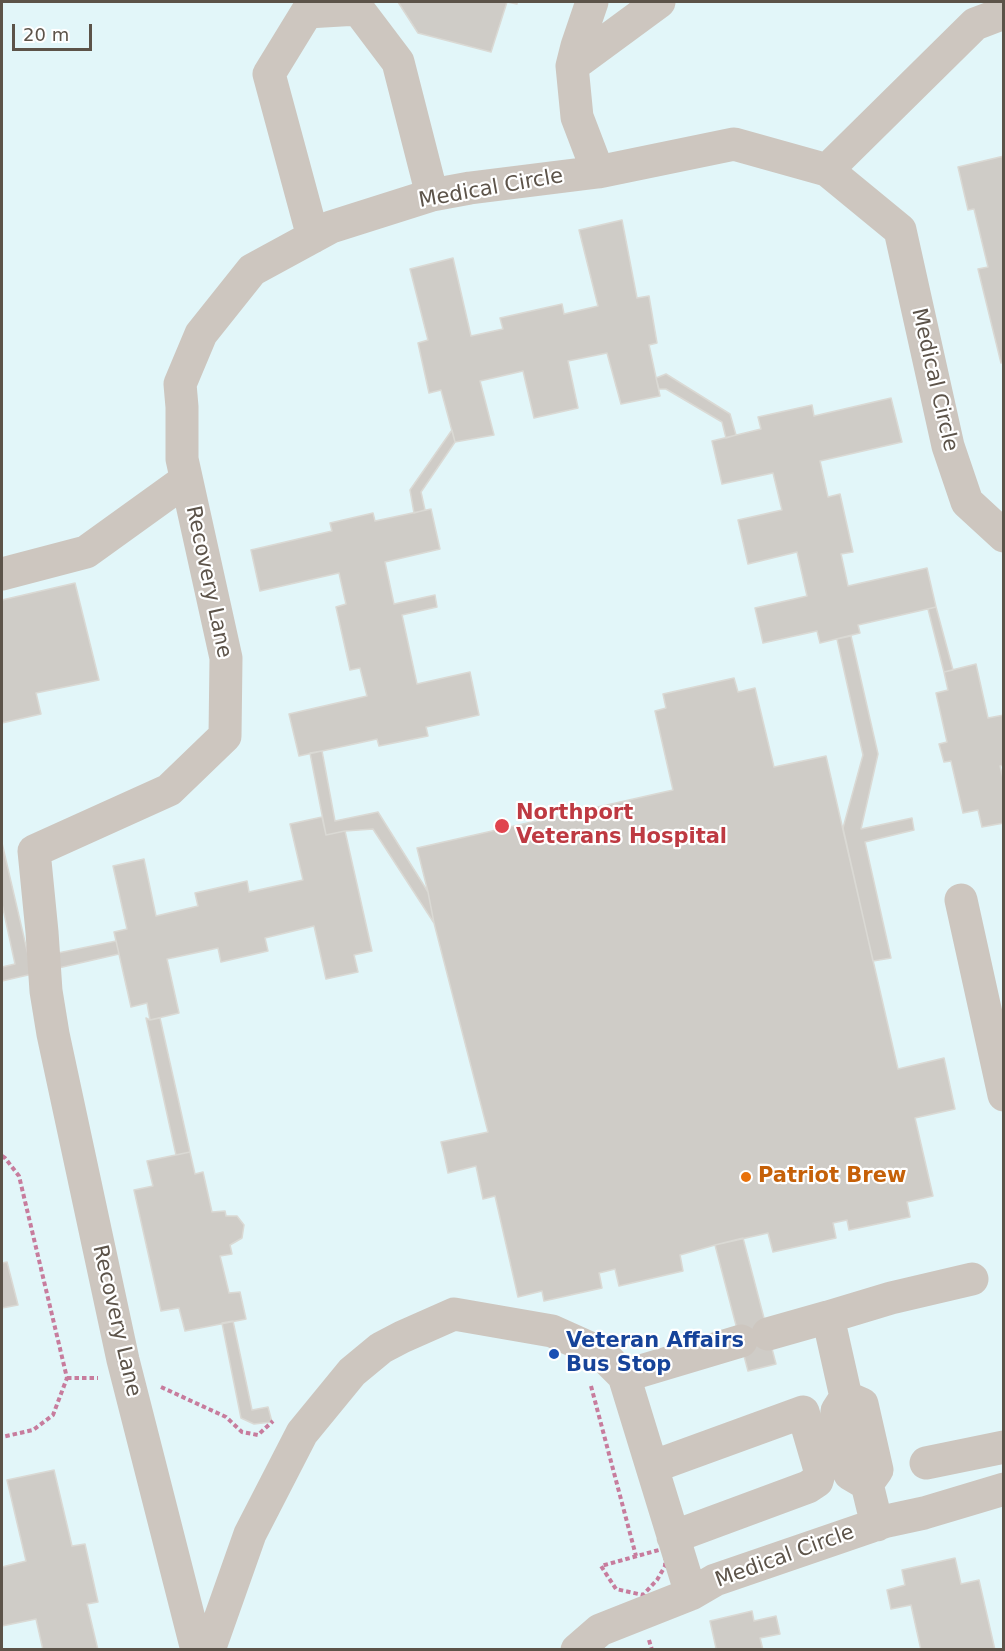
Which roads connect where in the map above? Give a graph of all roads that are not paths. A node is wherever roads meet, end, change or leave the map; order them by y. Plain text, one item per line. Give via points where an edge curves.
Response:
1 (592, 2) edge
2 (659, 2) edge
3 (1004, 13) edge
4 (572, 66) junction
5 (827, 170) junction
6 (598, 172) junction
7 (432, 195) junction
8 (313, 237) junction
9 (186, 480) junction
10 (1004, 536) edge
11 (2, 573) edge
12 (962, 900) dead end
13 (1004, 1095) edge
14 (972, 1279) dead end
15 (828, 1317) junction
16 (624, 1376) junction
17 (1004, 1447) edge
18 (926, 1463) dead end
19 (652, 1467) junction
20 (1004, 1489) edge
21 (877, 1525) junction
22 (673, 1537) junction
23 (691, 1594) junction
24 (197, 1650) edge
25 (209, 1650) edge
26 (577, 1650) edge

1 - 4 lane
2 - 4 lane
3 - 5 lane via 975,24
4 - 6 lane via 577,117
5 - 6 lane, Medical Circle via 734,144
5 - 10 lane, Medical Circle via 900,230 948,446 967,502
6 - 7 lane, Medical Circle
7 - 8 lane, Medical Circle via 331,227
7 - 8 lane via 398,62 358,9 307,12 269,75
8 - 9 lane, Medical Circle via 252,270 201,334 180,384
9 - 11 lane via 86,552
9 - 24 lane, Recovery Lane via 225,657 225,736 169,790 34,851 53,1034 128,1380
12 - 13 lane
14 - 15 lane
15 - 16 lane
15 - 21 lane via 846,1397 862,1404 877,1470 867,1484
16 - 19 lane
16 - 25 lane via 601,1353 552,1331 463,1315 454,1314 381,1348 352,1372 302,1433 250,1534
17 - 18 lane
19 - 22 lane
19 - 22 lane via 803,1412 820,1470 817,1482
20 - 21 lane, Medical Circle
21 - 23 lane, Medical Circle via 716,1581
22 - 23 lane
23 - 26 lane, Medical Circle via 600,1630

